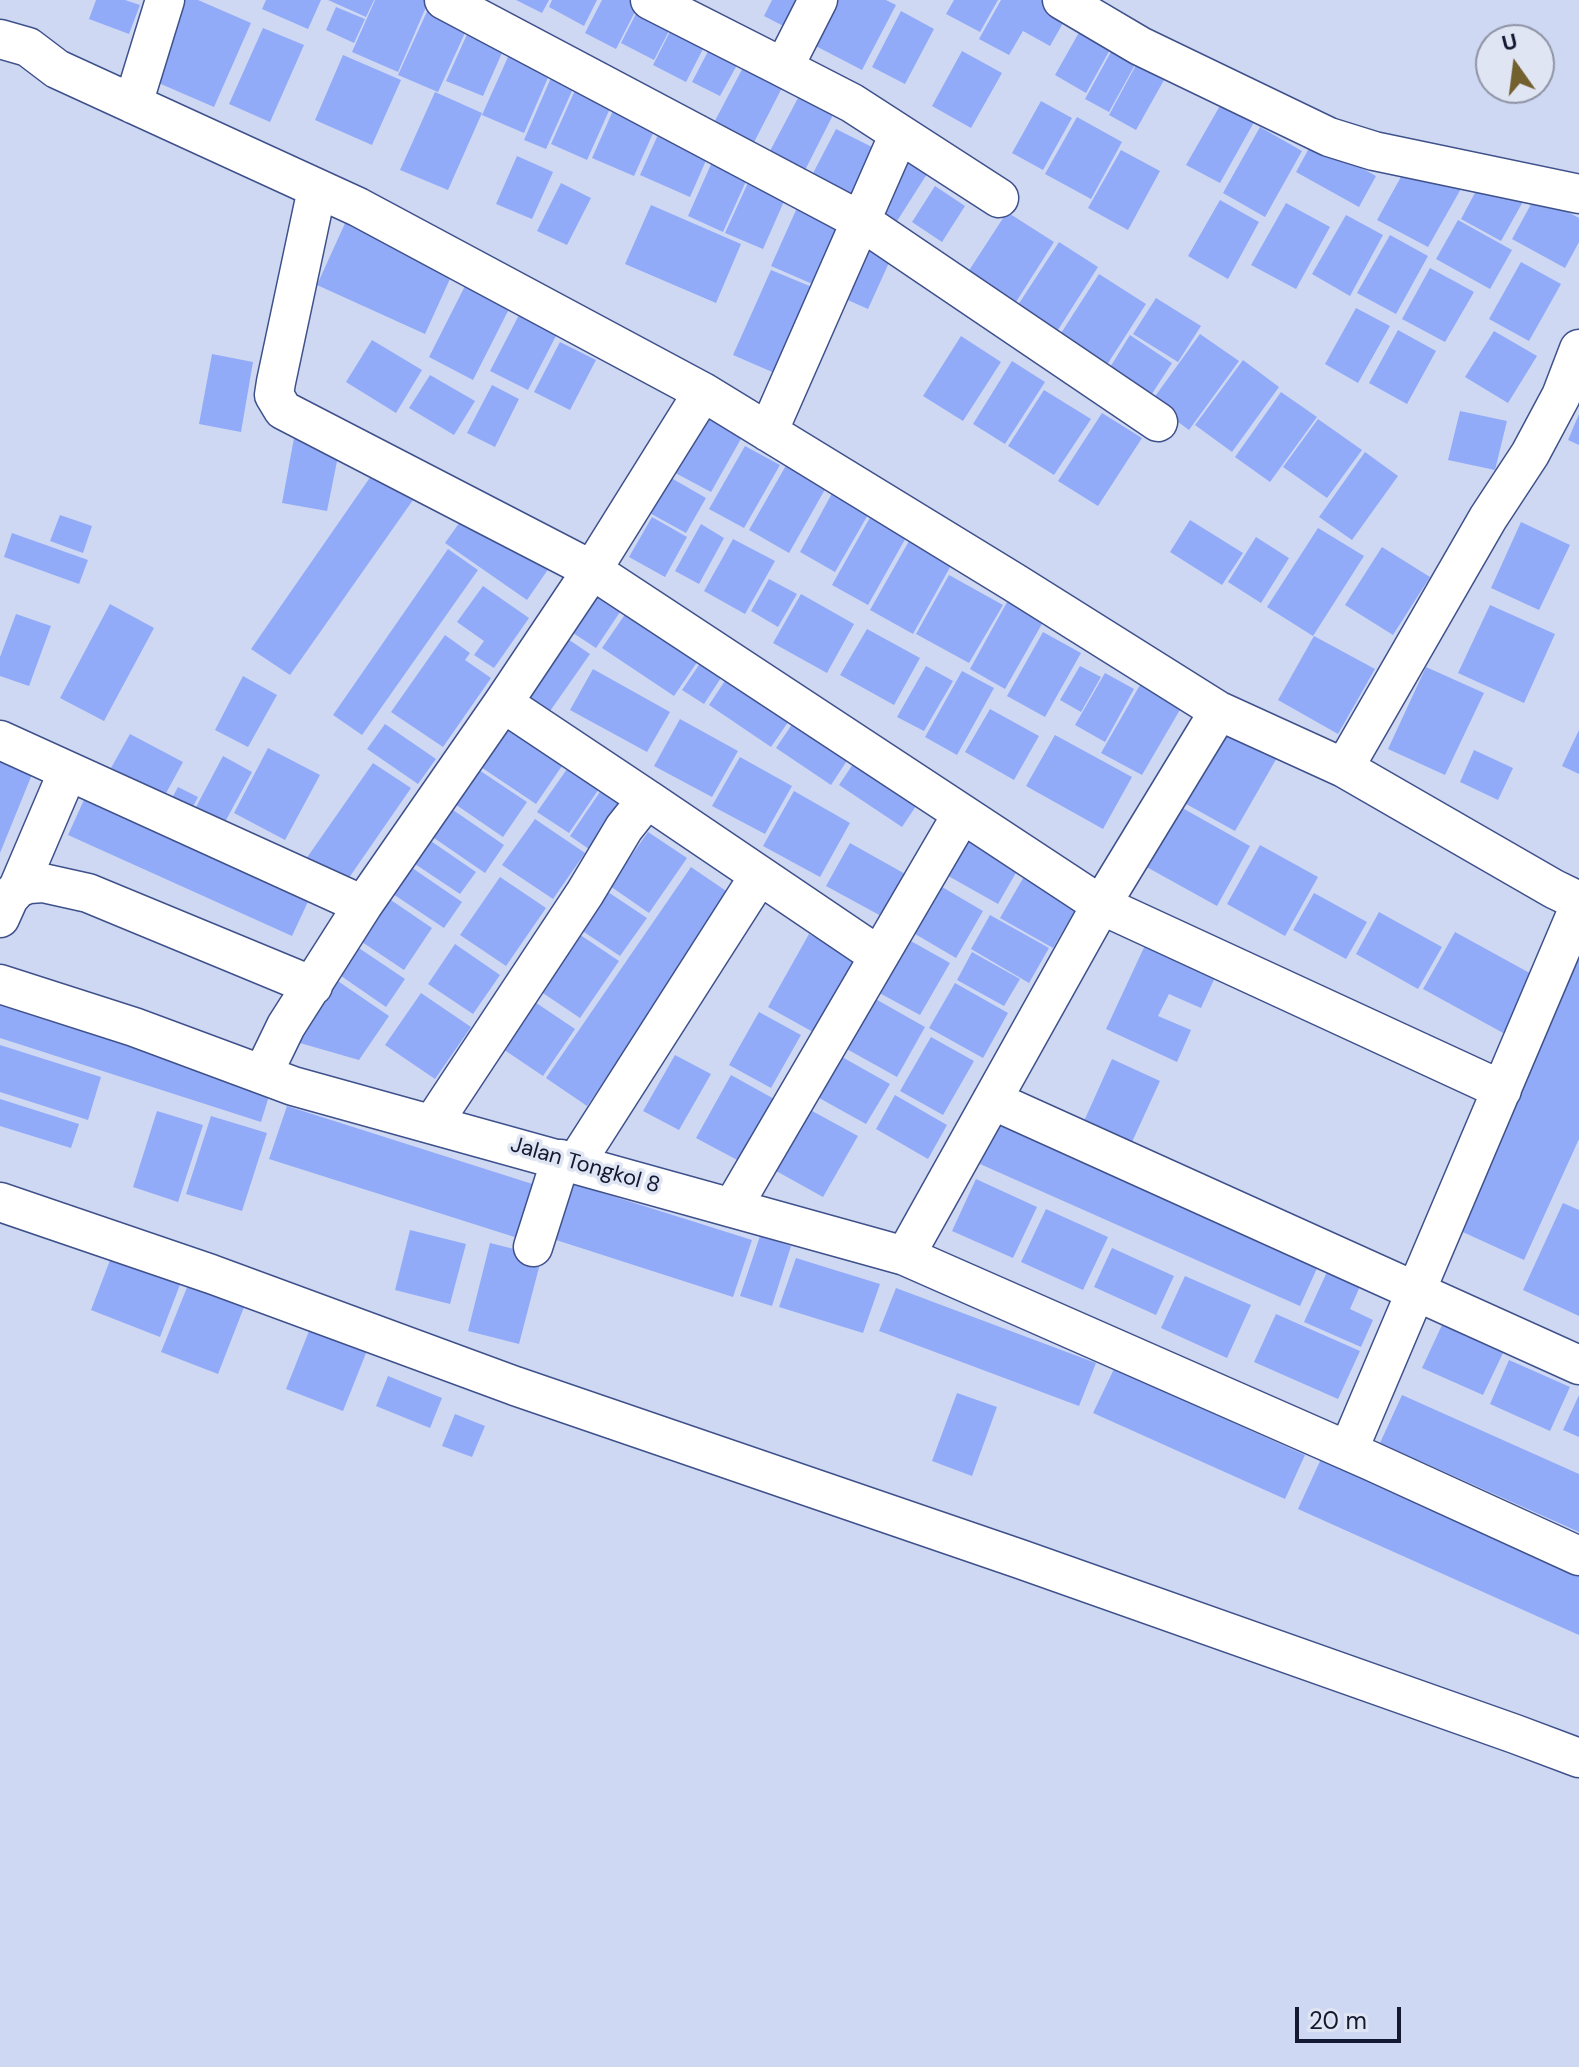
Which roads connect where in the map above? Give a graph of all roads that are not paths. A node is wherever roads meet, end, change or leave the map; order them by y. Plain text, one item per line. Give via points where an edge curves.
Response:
1 (165, 0) edge
2 (444, 0) edge
3 (650, 0) edge
4 (818, 0) edge
5 (1062, 0) edge
6 (0, 39) edge
7 (0, 53) edge
8 (782, 67) junction
9 (57, 69) junction
10 (133, 104) junction
11 (899, 134) junction
12 (317, 189) junction
13 (1579, 194) edge
14 (999, 198) dead end
15 (861, 221) junction
16 (1579, 349) edge
17 (703, 392) junction
18 (1158, 422) dead end
19 (768, 432) junction
20 (592, 570) junction
21 (503, 703) junction
22 (1219, 711) junction
23 (0, 740) edge
24 (1344, 768) junction
25 (68, 771) junction
26 (647, 799) junction
27 (962, 814) junction
28 (759, 876) junction
29 (9, 903) edge
30 (1579, 904) edge
31 (363, 905) junction
32 (1101, 905) junction
33 (879, 956) junction
34 (0, 984) edge
35 (313, 986) junction
36 (266, 1075) junction
37 (1502, 1090) junction
38 (992, 1100) junction
39 (433, 1123) junction
40 (568, 1161) junction
41 (0, 1202) edge
42 (732, 1208) junction
43 (533, 1247) dead end
44 (905, 1256) junction
45 (1417, 1292) junction
46 (1579, 1365) edge
47 (1348, 1451) junction
48 (1579, 1556) edge
49 (1579, 1758) edge

1 - 10 street
2 - 15 street
3 - 8 street
4 - 8 street
5 - 13 street via 1140,46 1329,137
6 - 9 street via 28,47
7 - 9 street
8 - 11 street
9 - 10 street
10 - 12 street
11 - 14 street
11 - 15 street
12 - 17 street
12 - 20 street via 276,382 274,395 283,410
15 - 18 street
15 - 19 street
16 - 24 street via 1530,454
17 - 19 street
17 - 20 street
19 - 22 street
20 - 21 street
20 - 27 street
21 - 26 street
21 - 31 street
22 - 24 street
22 - 32 street
23 - 25 street
24 - 30 street
25 - 29 street
25 - 31 street
26 - 28 street
26 - 39 street
27 - 32 street
27 - 33 street
28 - 33 street
28 - 40 street
29 - 35 street via 29,884 88,893
30 - 37 street
31 - 35 street
32 - 37 street
32 - 38 street
33 - 42 street
34 - 36 street, Jalan Tongkol 8
35 - 36 street via 281,1035
36 - 39 street, Jalan Tongkol 8
37 - 45 street
38 - 44 street
38 - 45 street
39 - 40 street, Jalan Tongkol 8
40 - 42 street, Jalan Tongkol 8
40 - 43 street
41 - 49 street
42 - 44 street, Jalan Tongkol 8
44 - 47 street, Jalan Tongkol 8
45 - 46 street
45 - 47 street
47 - 48 street, Jalan Tongkol 8

